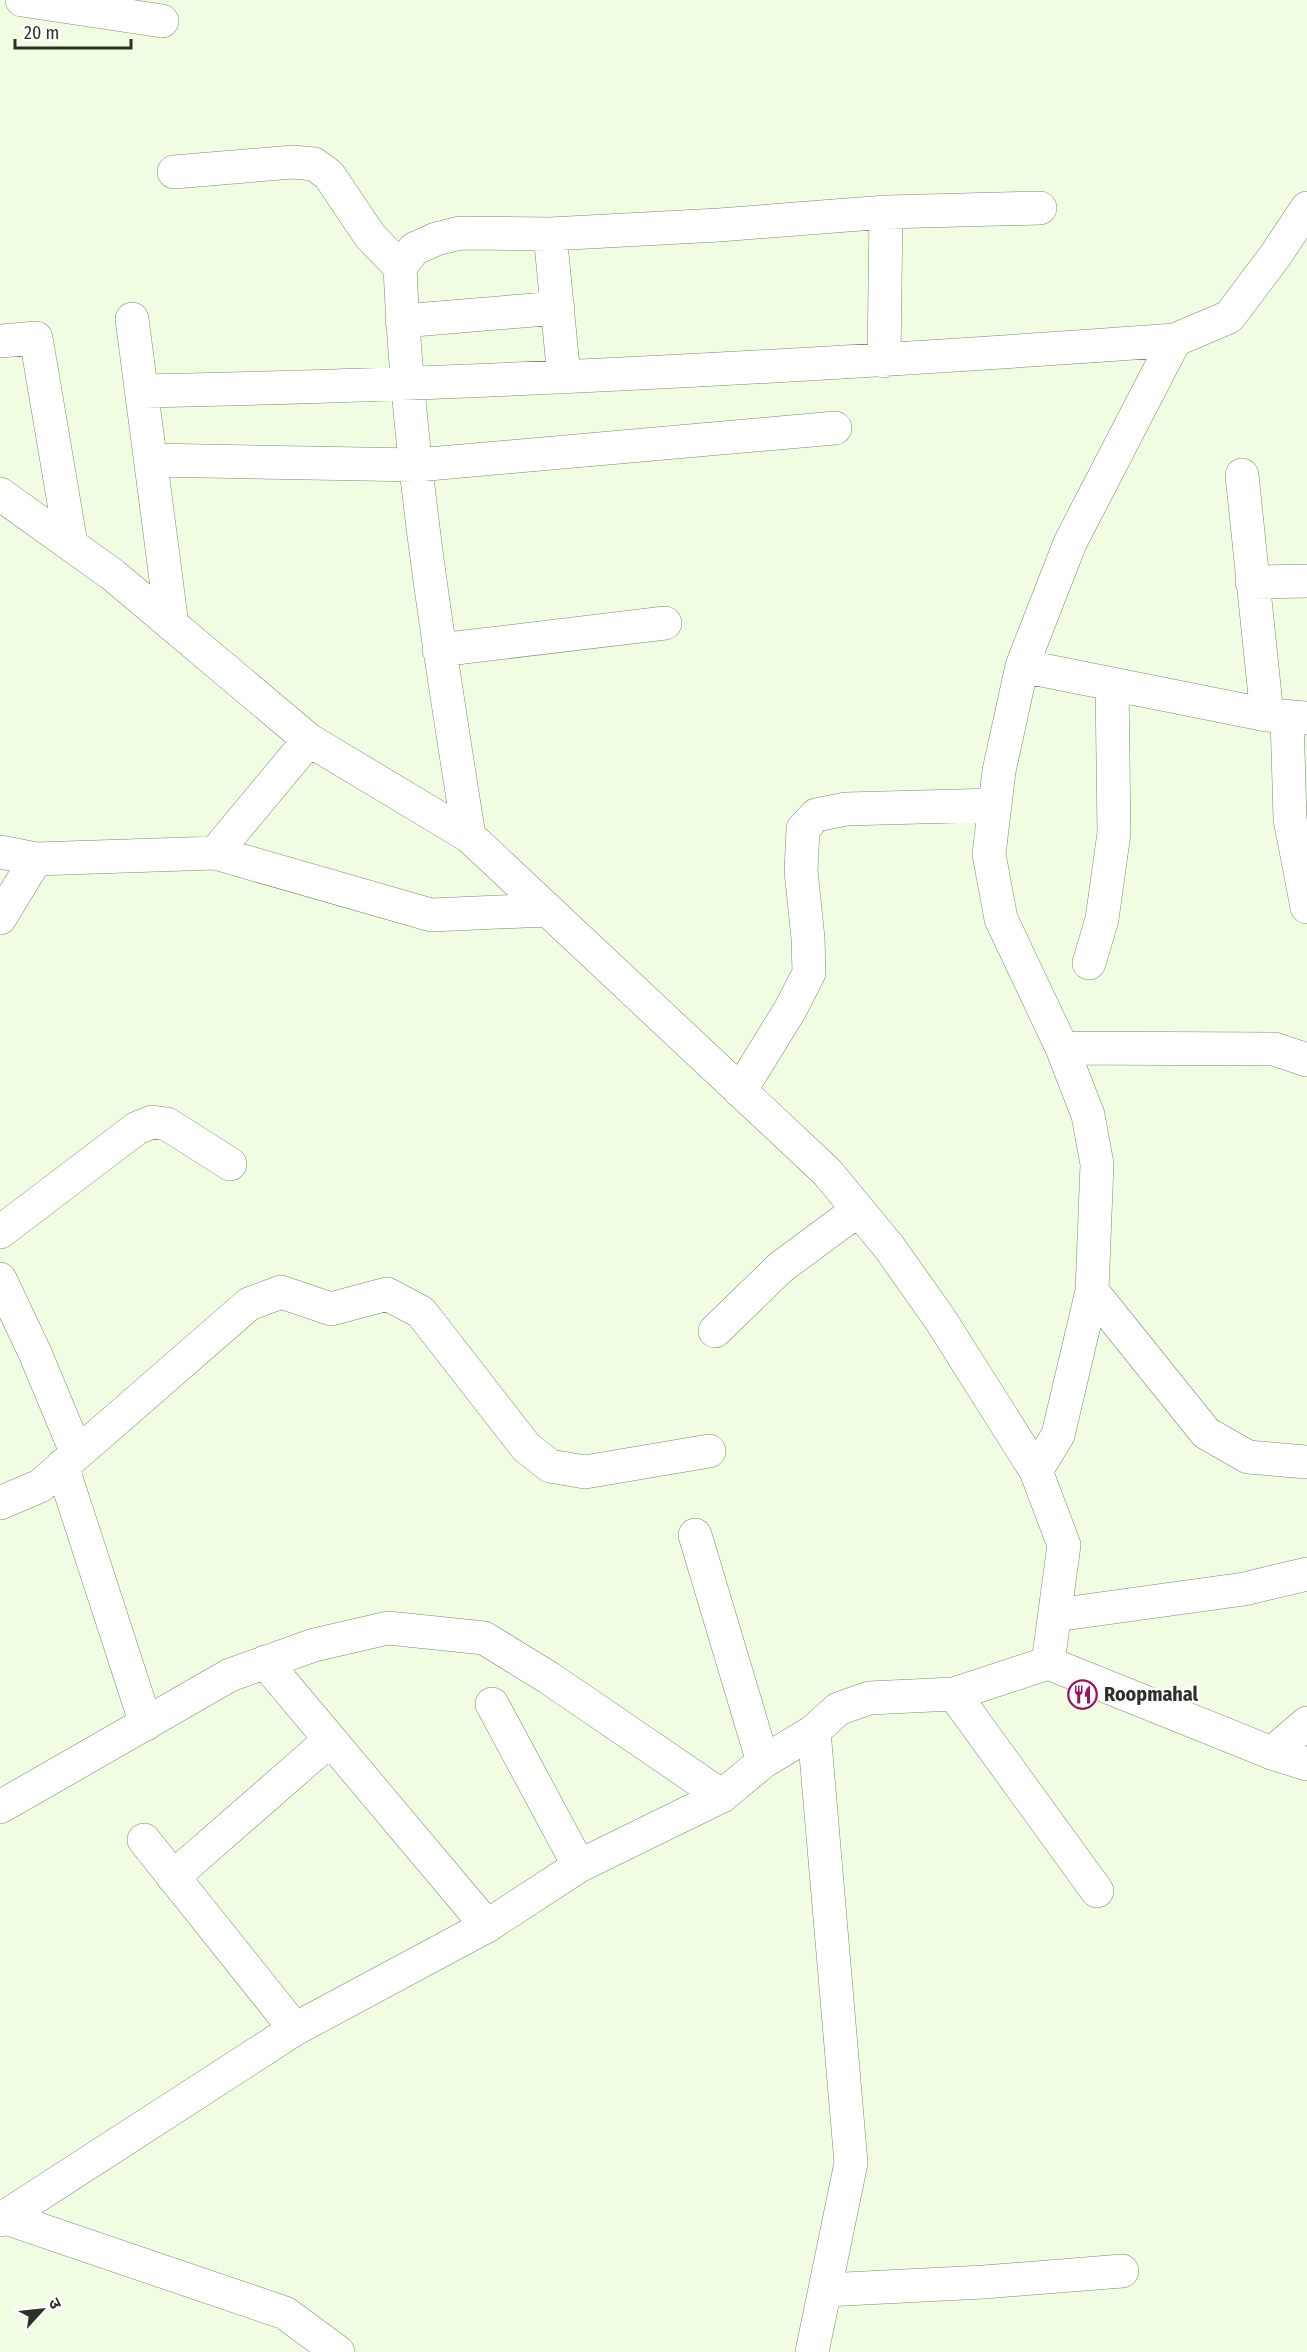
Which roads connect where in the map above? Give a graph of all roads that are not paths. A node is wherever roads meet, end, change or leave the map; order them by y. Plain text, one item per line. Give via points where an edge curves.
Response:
1 (22, 0) edge
2 (162, 21) dead end
3 (174, 172) dead end
4 (1040, 207) dead end
5 (1307, 207) edge
6 (886, 212) junction
7 (550, 234) junction
8 (400, 267) junction
9 (558, 308) junction
10 (132, 319) dead end
11 (402, 321) junction
12 (1174, 340) junction
13 (0, 341) edge
14 (884, 361) junction
15 (564, 377) junction
16 (406, 385) junction
17 (143, 391) junction
18 (835, 428) dead end
19 (153, 460) junction
20 (417, 465) junction
21 (1242, 475) dead end
22 (1, 489) edge
23 (71, 544) junction
24 (1307, 581) edge
25 (1252, 582) junction
26 (665, 623) dead end
27 (172, 625) junction
28 (439, 650) junction
29 (1022, 666) junction
30 (1112, 684) junction
31 (1287, 716) edge
32 (309, 740) junction
33 (995, 805) junction
34 (470, 836) junction
35 (0, 852) edge
36 (215, 853) junction
37 (36, 859) junction
38 (1307, 907) edge
39 (547, 910) junction
40 (0, 918) edge
41 (1089, 963) dead end
42 (1062, 1048) junction
43 (1307, 1060) edge
44 (740, 1091) junction
45 (231, 1164) dead end
46 (858, 1210) junction
47 (0, 1232) edge
48 (0, 1279) edge
49 (1092, 1291) junction
50 (715, 1331) dead end
51 (709, 1450) dead end
52 (70, 1460) junction
53 (1307, 1462) edge
54 (1036, 1471) junction
55 (0, 1503) edge
56 (695, 1535) dead end
57 (1307, 1574) edge
58 (1056, 1615) junction
59 (265, 1662) junction
60 (1048, 1663) junction
61 (954, 1694) junction
62 (492, 1704) dead end
63 (1307, 1723) edge
64 (146, 1724) junction
65 (814, 1731) junction
66 (330, 1740) junction
67 (1272, 1753) junction
68 (763, 1762) junction
69 (1307, 1764) edge
70 (722, 1796) junction
71 (0, 1807) edge
72 (144, 1840) dead end
73 (579, 1866) junction
74 (173, 1876) junction
75 (1097, 1891) dead end
76 (487, 1926) junction
77 (295, 2029) junction
78 (1, 2218) edge
79 (1122, 2271) dead end
80 (825, 2290) junction
81 (338, 2352) edge
82 (812, 2352) edge

1 - 2 street
3 - 8 street via 293,162 314,164 329,175 370,236
4 - 6 street
5 - 12 street via 1229,317
6 - 7 street
6 - 14 street
7 - 8 street via 460,233 414,249
7 - 9 street
8 - 11 street
9 - 11 street
9 - 15 street
10 - 17 street
11 - 16 street
12 - 14 street
12 - 29 street via 1070,543
13 - 23 street via 36,338
14 - 15 street
15 - 16 street
16 - 17 street
16 - 20 street
17 - 19 street
18 - 20 street
19 - 20 street
19 - 27 street
20 - 28 street
21 - 25 street
22 - 23 street
23 - 27 street
24 - 25 street
25 - 31 street
26 - 28 street
27 - 32 street
28 - 34 street
29 - 30 street
29 - 33 street
30 - 31 street
30 - 41 street via 1114,833 1104,908
31 - 38 street via 1290,819
32 - 34 street
32 - 36 street
33 - 42 street via 989,854 1001,919
33 - 44 street via 846,809 816,815 802,829 801,871 809,973
34 - 39 street
35 - 37 street
36 - 37 street
36 - 39 street via 431,915
37 - 40 street
39 - 44 street
42 - 43 street via 1274,1049
42 - 49 street via 1088,1114 1097,1164
44 - 46 street via 827,1172
45 - 47 street via 167,1124 152,1122 137,1128
46 - 50 street via 782,1267
46 - 54 street via 940,1319
48 - 52 street via 35,1353
49 - 53 street via 1206,1433 1248,1457
49 - 54 street via 1058,1435
51 - 52 street via 585,1472 550,1466 526,1447 421,1312 387,1294 331,1309 281,1292 249,1304
52 - 55 street via 40,1486
52 - 64 street
54 - 58 street via 1064,1545
56 - 68 street
57 - 58 street via 1244,1588
58 - 60 street
59 - 64 street via 230,1675
59 - 66 street
59 - 70 street via 314,1645 388,1628 484,1638
60 - 61 street
60 - 67 street
61 - 65 street via 869,1698 838,1709
61 - 75 street
62 - 73 street
63 - 67 street
64 - 71 street
65 - 68 street
65 - 80 street via 851,2163
66 - 74 street
66 - 76 street
67 - 69 street
68 - 70 street
70 - 73 street
72 - 74 street
73 - 76 street
74 - 77 street
76 - 77 street
77 - 78 street
78 - 81 street via 285,2313
79 - 80 street
80 - 82 street

